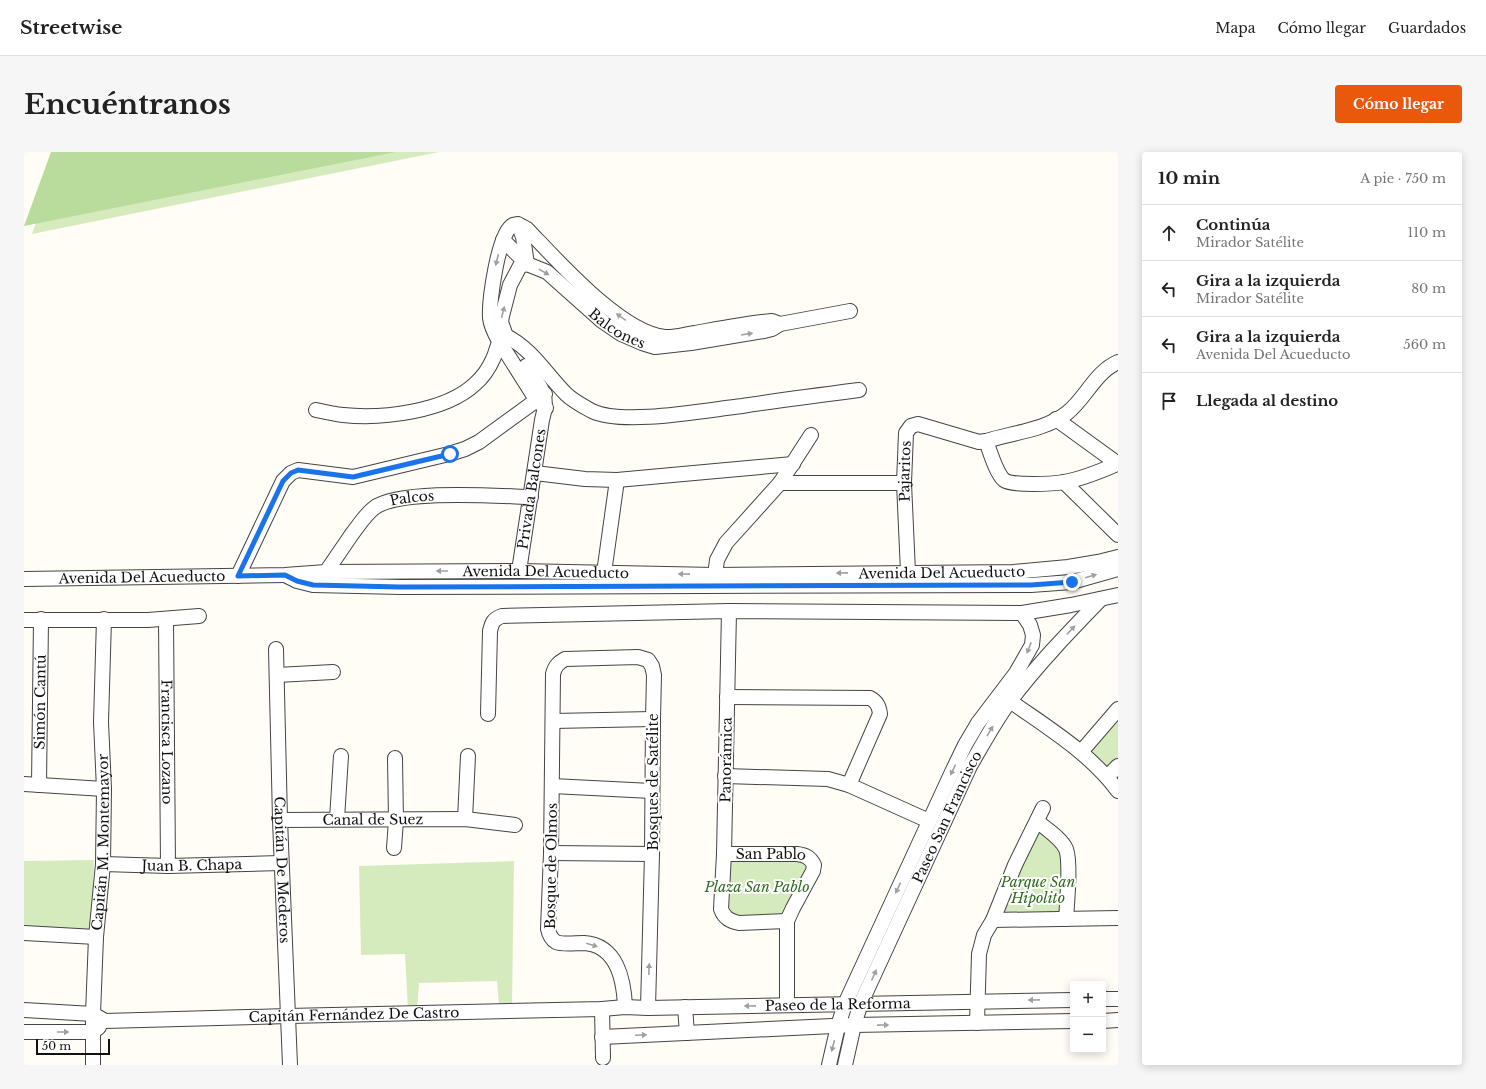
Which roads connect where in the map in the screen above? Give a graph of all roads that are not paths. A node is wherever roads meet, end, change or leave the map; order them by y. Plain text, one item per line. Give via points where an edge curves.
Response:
1 (515, 225) junction
2 (503, 240) junction
3 (527, 264) junction
4 (850, 311) dead end
5 (780, 324) junction
6 (502, 338) junction
7 (1118, 362) edge
8 (859, 390) dead end
9 (543, 401) junction
10 (316, 410) dead end
11 (1056, 419) junction
12 (811, 434) dead end
13 (986, 441) junction
14 (793, 464) junction
15 (1117, 464) edge
16 (535, 473) junction
17 (617, 480) junction
18 (1064, 482) junction
19 (780, 484) junction
20 (904, 484) junction
21 (531, 497) junction
22 (1118, 535) edge
23 (1118, 556) edge
24 (1118, 569) edge
25 (519, 571) junction
26 (326, 572) junction
27 (908, 572) junction
28 (604, 573) junction
29 (285, 575) junction
30 (715, 575) junction
31 (238, 576) junction
32 (24, 579) edge
33 (1118, 595) edge
34 (1101, 599) junction
35 (729, 611) junction
36 (1022, 612) junction
37 (199, 616) dead end
38 (41, 619) junction
39 (104, 619) junction
40 (166, 619) junction
41 (24, 620) edge
42 (276, 649) dead end
43 (333, 672) dead end
44 (553, 674) joint
45 (277, 675) junction
46 (727, 697) junction
47 (1010, 701) junction
48 (1118, 709) edge
49 (488, 714) dead end
50 (653, 719) junction
51 (553, 721) junction
52 (1081, 752) junction
53 (341, 756) dead end
54 (468, 756) dead end
55 (395, 758) dead end
56 (1118, 766) edge
57 (726, 776) junction
58 (1107, 777) junction
59 (24, 784) edge
60 (39, 785) junction
61 (849, 785) junction
62 (552, 786) junction
63 (104, 789) junction
64 (652, 791) junction
65 (1118, 791) edge
66 (337, 819) junction
67 (465, 819) junction
68 (280, 820) junction
69 (396, 820) junction
70 (929, 821) junction
71 (515, 825) dead end
72 (394, 848) dead end
73 (551, 853) junction
74 (652, 854) junction
75 (724, 854) junction
76 (281, 863) junction
77 (103, 864) junction
78 (168, 866) junction
79 (1066, 918) junction
80 (1118, 918) edge
81 (992, 920) junction
82 (787, 921) junction
83 (24, 933) edge
84 (96, 937) junction
85 (1106, 999) edge
86 (1118, 999) edge
87 (1070, 1000) edge
88 (976, 1001) junction
89 (861, 1003) junction
90 (845, 1004) junction
91 (787, 1005) junction
92 (625, 1007) junction
93 (685, 1007) junction
94 (648, 1008) junction
95 (602, 1009) junction
96 (24, 1010) edge
97 (93, 1014) junction
98 (288, 1016) junction
99 (1106, 1020) edge
100 (1118, 1020) edge
101 (1070, 1021) edge
102 (105, 1022) junction
103 (977, 1023) junction
104 (854, 1025) junction
105 (838, 1026) junction
106 (24, 1032) edge
107 (93, 1032) junction
108 (687, 1033) junction
109 (602, 1037) junction
110 (603, 1058) dead end
111 (93, 1065) edge
112 (290, 1065) edge
113 (829, 1065) edge
114 (845, 1065) edge

1 - 2 street via 506,231
1 - 3 street via 523,237
5 -> 1 street, Balcones via 772,321 762,322 665,337 648,332 618,316 584,287 527,229
2 - 3 street, Balcones
2 -> 6 street via 496,263 490,307 490,320 494,332
3 -> 5 street, Balcones via 547,272 602,321 621,334 655,347 764,332
6 -> 3 street via 501,322 510,285 520,266
4 - 5 street, Balcones
6 - 8 street via 518,343 578,404 610,416 639,418
6 - 9 street
6 - 10 street via 493,360 474,384 439,404 382,415 343,415
7 - 11 street via 1104,370 1066,414
9 - 16 street, Privada Balcones
9 - 31 street via 479,442 450,454 353,477 298,470 291,473 283,481
11 - 13 street via 1035,428
11 - 15 street
12 - 14 street
13 - 18 street via 1003,480 1018,484
13 - 20 street, Pajaritos via 967,439 918,424 911,426 906,433
14 - 17 street
14 - 19 street
15 - 18 street
16 - 17 street
16 - 21 street, Privada Balcones
17 - 28 street
18 - 22 street
19 - 20 street
19 - 30 street via 726,543 717,560
20 - 27 street, Pajaritos
21 - 25 street, Privada Balcones
21 - 26 street, Palcos via 449,495 413,496 392,500 370,512
23 - 27 street, Avenida Del Acueducto via 1098,562 1043,570
29 -> 24 street, Avenida Del Acueducto via 313,585 400,587 1031,585 1072,582
25 -> 26 street, Avenida Del Acueducto
25 - 28 street, Avenida Del Acueducto
26 - 29 street, Avenida Del Acueducto
27 -> 30 street, Avenida Del Acueducto
30 -> 28 street, Avenida Del Acueducto
29 - 31 street, Avenida Del Acueducto
31 - 32 street, Avenida Del Acueducto
33 - 34 street
34 - 36 street
47 -> 34 street, Paseo San Francisco via 1044,659
35 - 36 street
35 - 46 street, Panorámica
35 - 49 street via 495,618 490,631
36 -> 70 street, Paseo San Francisco via 1030,625 1032,645 1016,673 978,723
37 - 40 street
38 - 39 street
38 - 41 street
38 - 60 street, Simón Cantú
39 - 40 street
39 - 63 street, Capitán M. Montemayor via 101,722
40 - 78 street, Francisca Lozano
42 - 45 street, Capitán De Mederos
43 - 45 street
44 - 50 street, Bosques de Satélite via 559,662 565,659 638,657 648,660 654,675
44 - 51 street, Bosque de Olmos
45 - 68 street, Capitán De Mederos
46 - 57 street, Panorámica
46 - 61 street via 870,698 876,701 880,714
47 - 52 street
89 -> 47 street, Paseo San Francisco via 970,766 991,728
48 - 52 street
50 - 51 street
50 - 64 street, Bosques de Satélite
51 - 62 street, Bosque de Olmos
52 - 58 street
53 - 66 street
54 - 67 street
55 - 69 street
56 - 58 street
57 - 61 street via 828,779
57 - 75 street, Panorámica
58 - 65 street
59 - 60 street
60 - 63 street
61 - 70 street
62 - 64 street
62 - 73 street, Bosque de Olmos
63 - 77 street, Capitán M. Montemayor
64 - 74 street, Bosques de Satélite
66 - 68 street, Canal de Suez
66 - 69 street, Canal de Suez
67 - 69 street, Canal de Suez
67 - 71 street, Canal de Suez
68 - 76 street, Capitán De Mederos
69 - 72 street
70 -> 90 street, Paseo San Francisco
73 - 74 street
73 -> 92 street, Bosque de Olmos via 548,929 550,936 558,943 586,943 607,952 616,963 622,980
94 -> 74 street, Bosques de Satélite
75 - 82 street, Panorámica via 721,909 723,915 739,923
75 - 82 street, San Pablo via 797,854 811,859 813,870
76 - 78 street, Juan B. Chapa
76 - 98 street, Capitán De Mederos
77 - 78 street, Juan B. Chapa
77 - 84 street, Capitán M. Montemayor
79 - 80 street
79 - 81 street
79 - 81 street via 1066,849 1040,815
81 - 88 street via 984,935 979,954
82 - 91 street
83 - 84 street
84 - 97 street, Capitán M. Montemayor
85 - 86 street
87 -> 88 street, Paseo de la Reforma
88 - 89 street, Paseo de la Reforma
88 - 103 street
89 - 90 street, Paseo de la Reforma
89 - 104 street, Paseo San Francisco
90 - 91 street, Paseo de la Reforma
90 - 105 street, Paseo San Francisco
91 -> 93 street, Paseo de la Reforma
92 - 94 street, Paseo de la Reforma
92 - 95 street, Paseo de la Reforma
93 - 94 street, Paseo de la Reforma
93 - 108 street
95 - 98 street, Capitán Fernández De Castro
95 - 109 street
96 - 97 street
97 - 102 street
97 - 107 street, Capitán M. Montemayor
98 - 102 street, Capitán Fernández De Castro
98 - 112 street, Capitán De Mederos
99 - 100 street
101 - 103 street, Paseo de la Reforma
102 - 107 street
104 -> 103 street, Paseo de la Reforma
104 - 105 street, Paseo de la Reforma
104 - 114 street, Paseo San Francisco
105 - 108 street, Paseo de la Reforma
105 -> 113 street, Paseo San Francisco
106 -> 107 street
107 - 111 street, Capitán M. Montemayor
109 -> 108 street, Paseo de la Reforma
109 - 110 street

